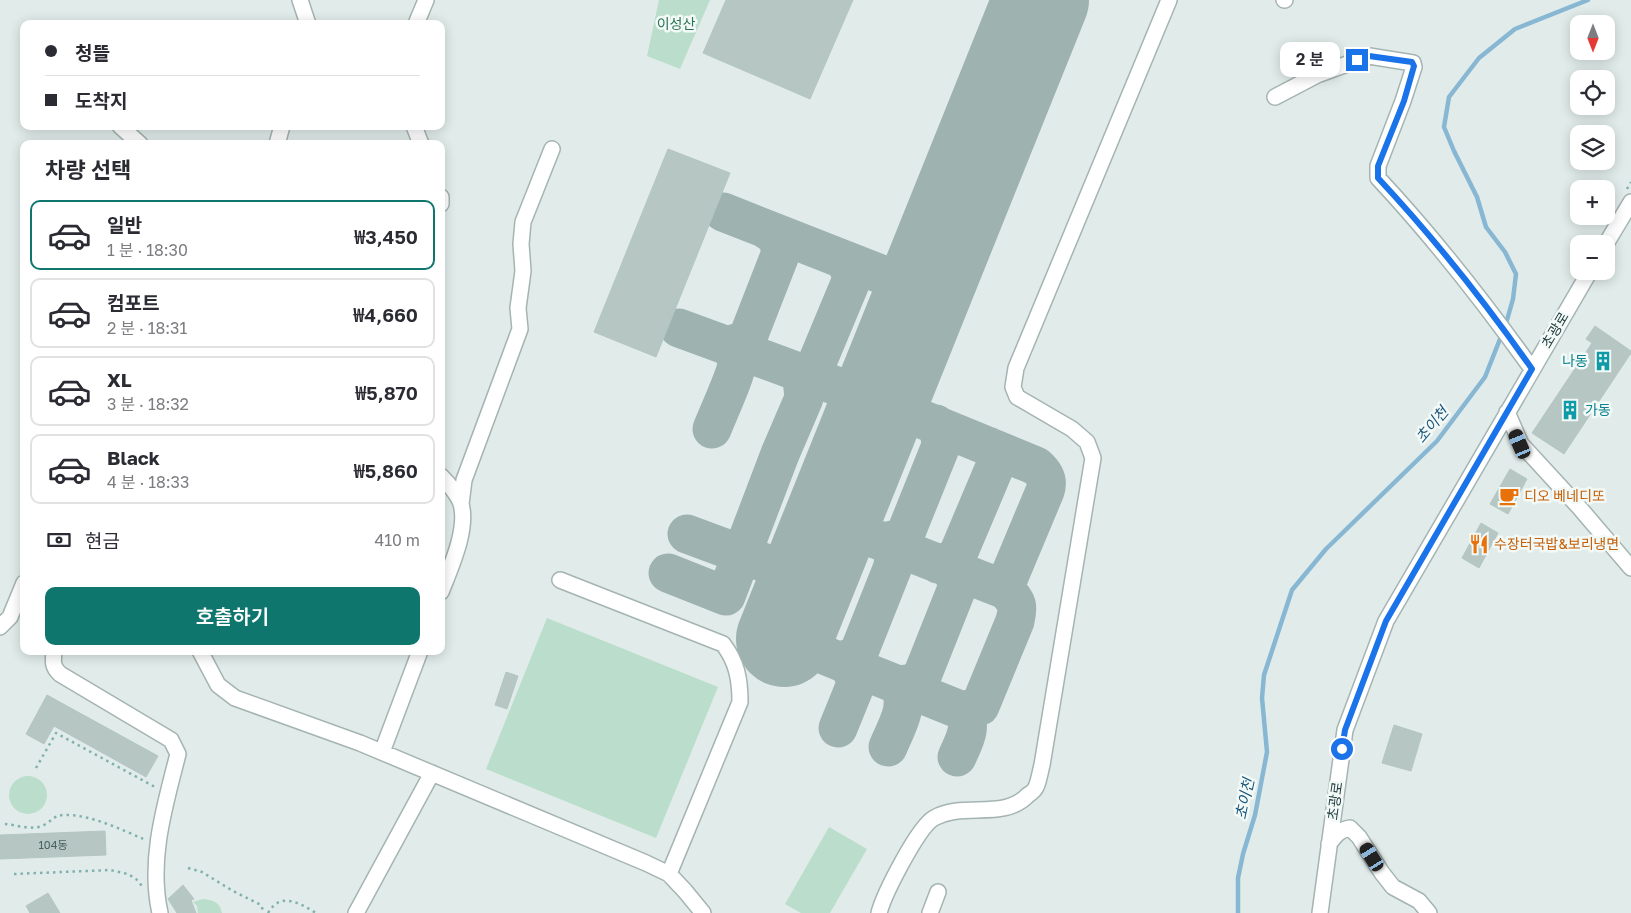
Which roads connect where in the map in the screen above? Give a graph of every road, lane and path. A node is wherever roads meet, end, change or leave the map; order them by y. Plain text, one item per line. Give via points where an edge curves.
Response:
1 (300, 0) edge
2 (426, 0) edge
3 (1169, 0) edge
4 (307, 20) edge
5 (418, 20) edge
6 (1275, 97) dead end
7 (124, 130) edge
8 (136, 140) edge
9 (552, 149) dead end
10 (1631, 202) edge
11 (1611, 235) edge
12 (1585, 280) edge
13 (1532, 369) junction
14 (1507, 412) junction
15 (445, 480) edge
16 (461, 504) junction
17 (1631, 568) edge
18 (560, 580) dead end
19 (445, 582) edge
20 (20, 593) edge
21 (0, 627) edge
22 (54, 655) edge
23 (202, 655) edge
24 (418, 655) edge
25 (382, 752) junction
26 (36, 768) dead end
27 (432, 773) junction
28 (160, 790) dead end
29 (5, 824) dead end
30 (148, 840) dead end
31 (1329, 844) junction
32 (188, 868) dead end
33 (14, 874) dead end
34 (669, 874) junction
35 (142, 886) dead end
36 (938, 892) dead end
37 (160, 913) edge
38 (266, 913) edge
39 (316, 913) edge
40 (356, 913) edge
41 (703, 913) edge
42 (879, 913) edge
43 (930, 913) edge
44 (1320, 913) edge
45 (1429, 913) edge

1 - 4 street
2 - 5 street
3 - 42 street via 1016,368 1013,387 1017,397 1072,429 1086,442 1092,458 1036,788 1022,802 1003,809 953,811 933,818 900,866
6 - 13 street via 1317,75 1369,56 1412,62 1410,81 1378,166 1378,178 1430,236
7 - 8 street
9 - 16 street via 524,222 518,308 520,329 464,480
10 - 11 street
12 - 13 street, 초광로
13 - 14 street, 초광로
14 - 17 street via 1520,444
14 - 31 street, 초광로 via 1386,621 1345,730
15 - 16 street
16 - 19 street via 461,534
18 - 34 street via 723,644 732,656 740,680 740,702
20 - 21 street via 10,617
22 - 37 street via 54,669 60,674 171,740 176,747 178,754 162,815 157,855 156,894
23 - 25 street via 218,684 235,698
24 - 25 street
25 - 27 street
26 - 28 path via 56,733
27 - 34 street
27 - 40 street
29 - 30 path via 42,826 64,814 109,825
31 - 44 street, 초광로
31 - 45 street via 1335,835 1350,828 1393,887 1419,901
32 - 38 path via 202,872 261,905
33 - 35 path via 110,870 128,874
34 - 41 street
36 - 43 street
38 - 39 path via 279,900 289,900

